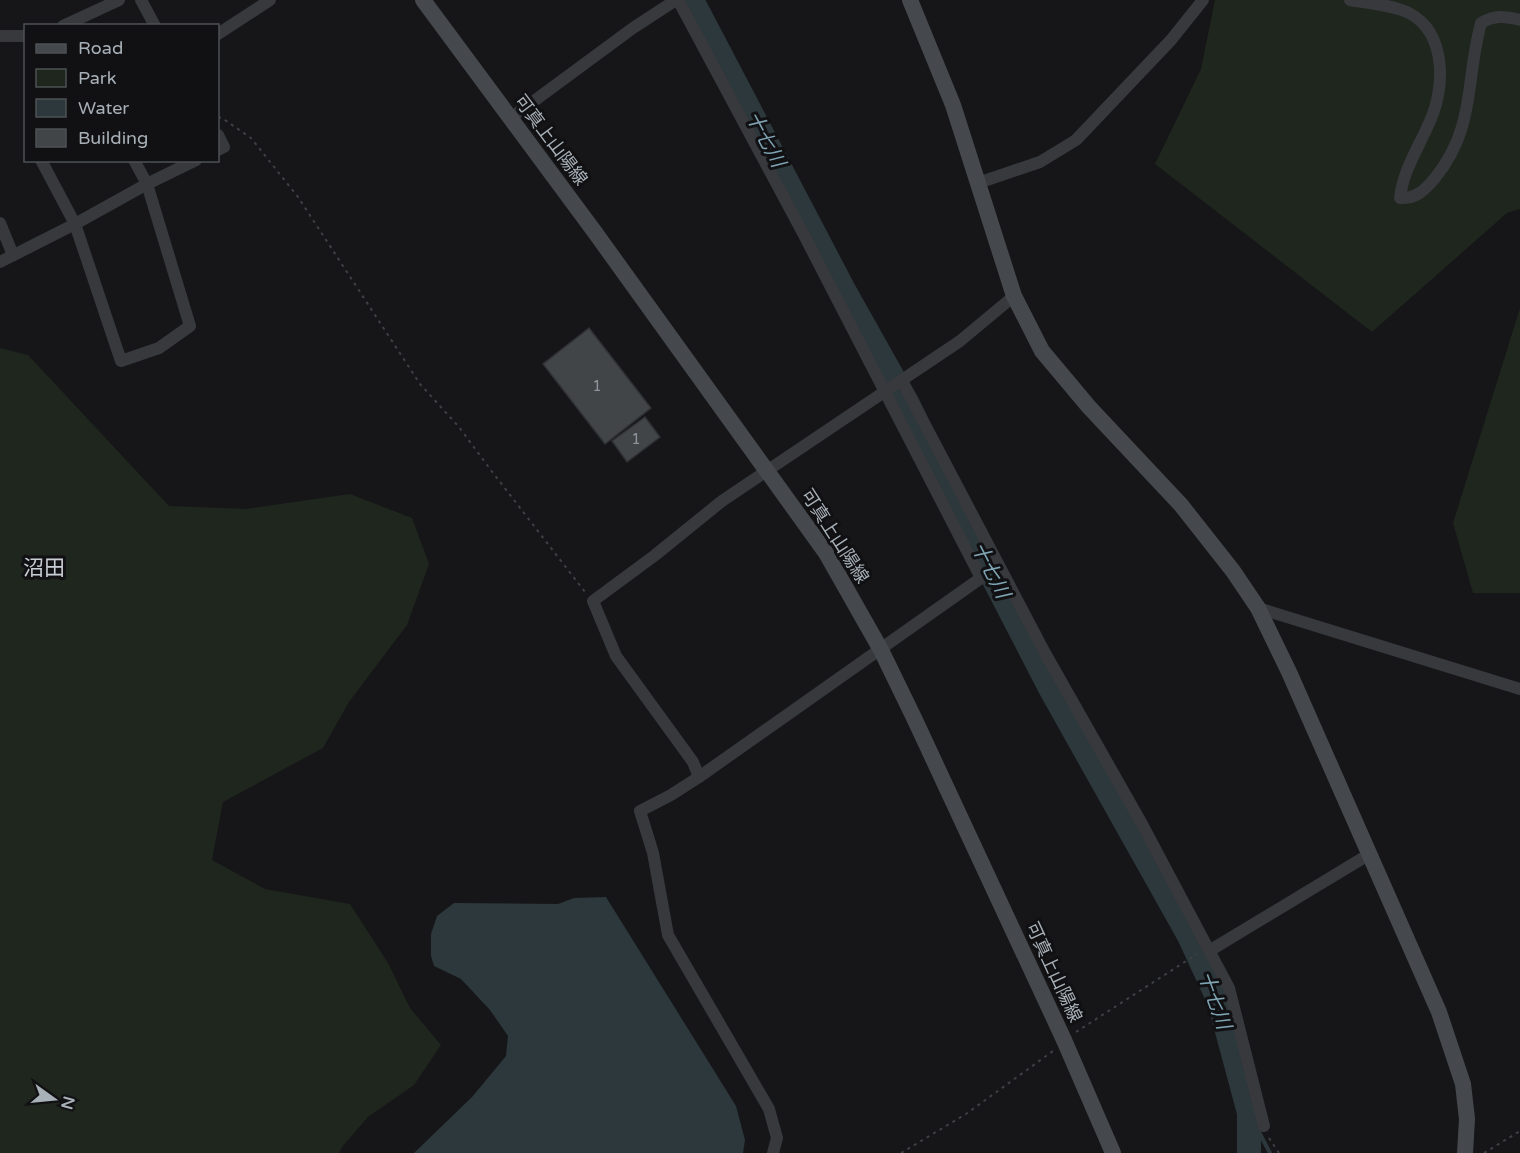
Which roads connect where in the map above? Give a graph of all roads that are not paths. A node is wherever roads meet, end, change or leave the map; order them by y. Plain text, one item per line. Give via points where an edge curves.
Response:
1 (120, 0) edge
2 (141, 0) edge
3 (270, 0) edge
4 (423, 0) edge
5 (677, 0) edge
6 (910, 0) edge
7 (1203, 0) edge
8 (1350, 0) edge
9 (1520, 20) edge
10 (67, 24) edge
11 (155, 24) edge
12 (219, 33) edge
13 (0, 36) edge
14 (24, 36) edge
15 (511, 118) junction
16 (219, 137) edge
17 (219, 150) edge
18 (42, 162) edge
19 (135, 162) edge
20 (192, 162) edge
21 (978, 183) junction
22 (147, 184) junction
23 (0, 223) edge
24 (75, 224) junction
25 (13, 255) junction
26 (0, 262) edge
27 (1014, 297) junction
28 (902, 381) junction
29 (885, 391) junction
30 (767, 471) junction
31 (1258, 608) junction
32 (882, 650) junction
33 (1520, 689) edge
34 (699, 777) junction
35 (1368, 855) junction
36 (1209, 951) junction
37 (1264, 1126) road end
38 (773, 1153) edge
39 (1113, 1153) edge
40 (1465, 1153) edge

1 - 10 street
2 - 11 street
3 - 12 street
4 - 15 main road, 可真上山陽線
5 - 15 street
5 - 29 street
6 - 21 main road via 953,105
7 - 21 street via 1171,40 1076,140 1040,162
8 - 9 street via 1409,14 1428,30 1438,53 1442,72 1439,95 1406,172 1400,198 1408,199 1426,189 1458,140 1481,23 1491,17
13 - 14 street
15 - 30 main road, 可真上山陽線
16 - 17 street via 224,147
18 - 24 street
19 - 22 street
20 - 22 street
21 - 27 main road
22 - 24 street
22 - 24 street via 190,326 159,348 121,361
23 - 25 street
24 - 25 street
25 - 26 street
27 - 28 street
27 - 31 main road via 1041,351 1181,505
28 - 29 street
28 - 36 street via 1044,653
29 - 30 street
29 - 32 street via 981,578
30 - 32 main road, 可真上山陽線 via 826,553
30 - 34 street via 593,601 616,656 693,762
31 - 33 street
31 - 35 main road via 1351,809
32 - 34 street
32 - 39 main road, 可真上山陽線
34 - 38 street via 640,811 653,853 668,935 769,1109 777,1138
35 - 36 street
35 - 40 main road via 1439,1012 1463,1084
36 - 37 street via 1229,988

